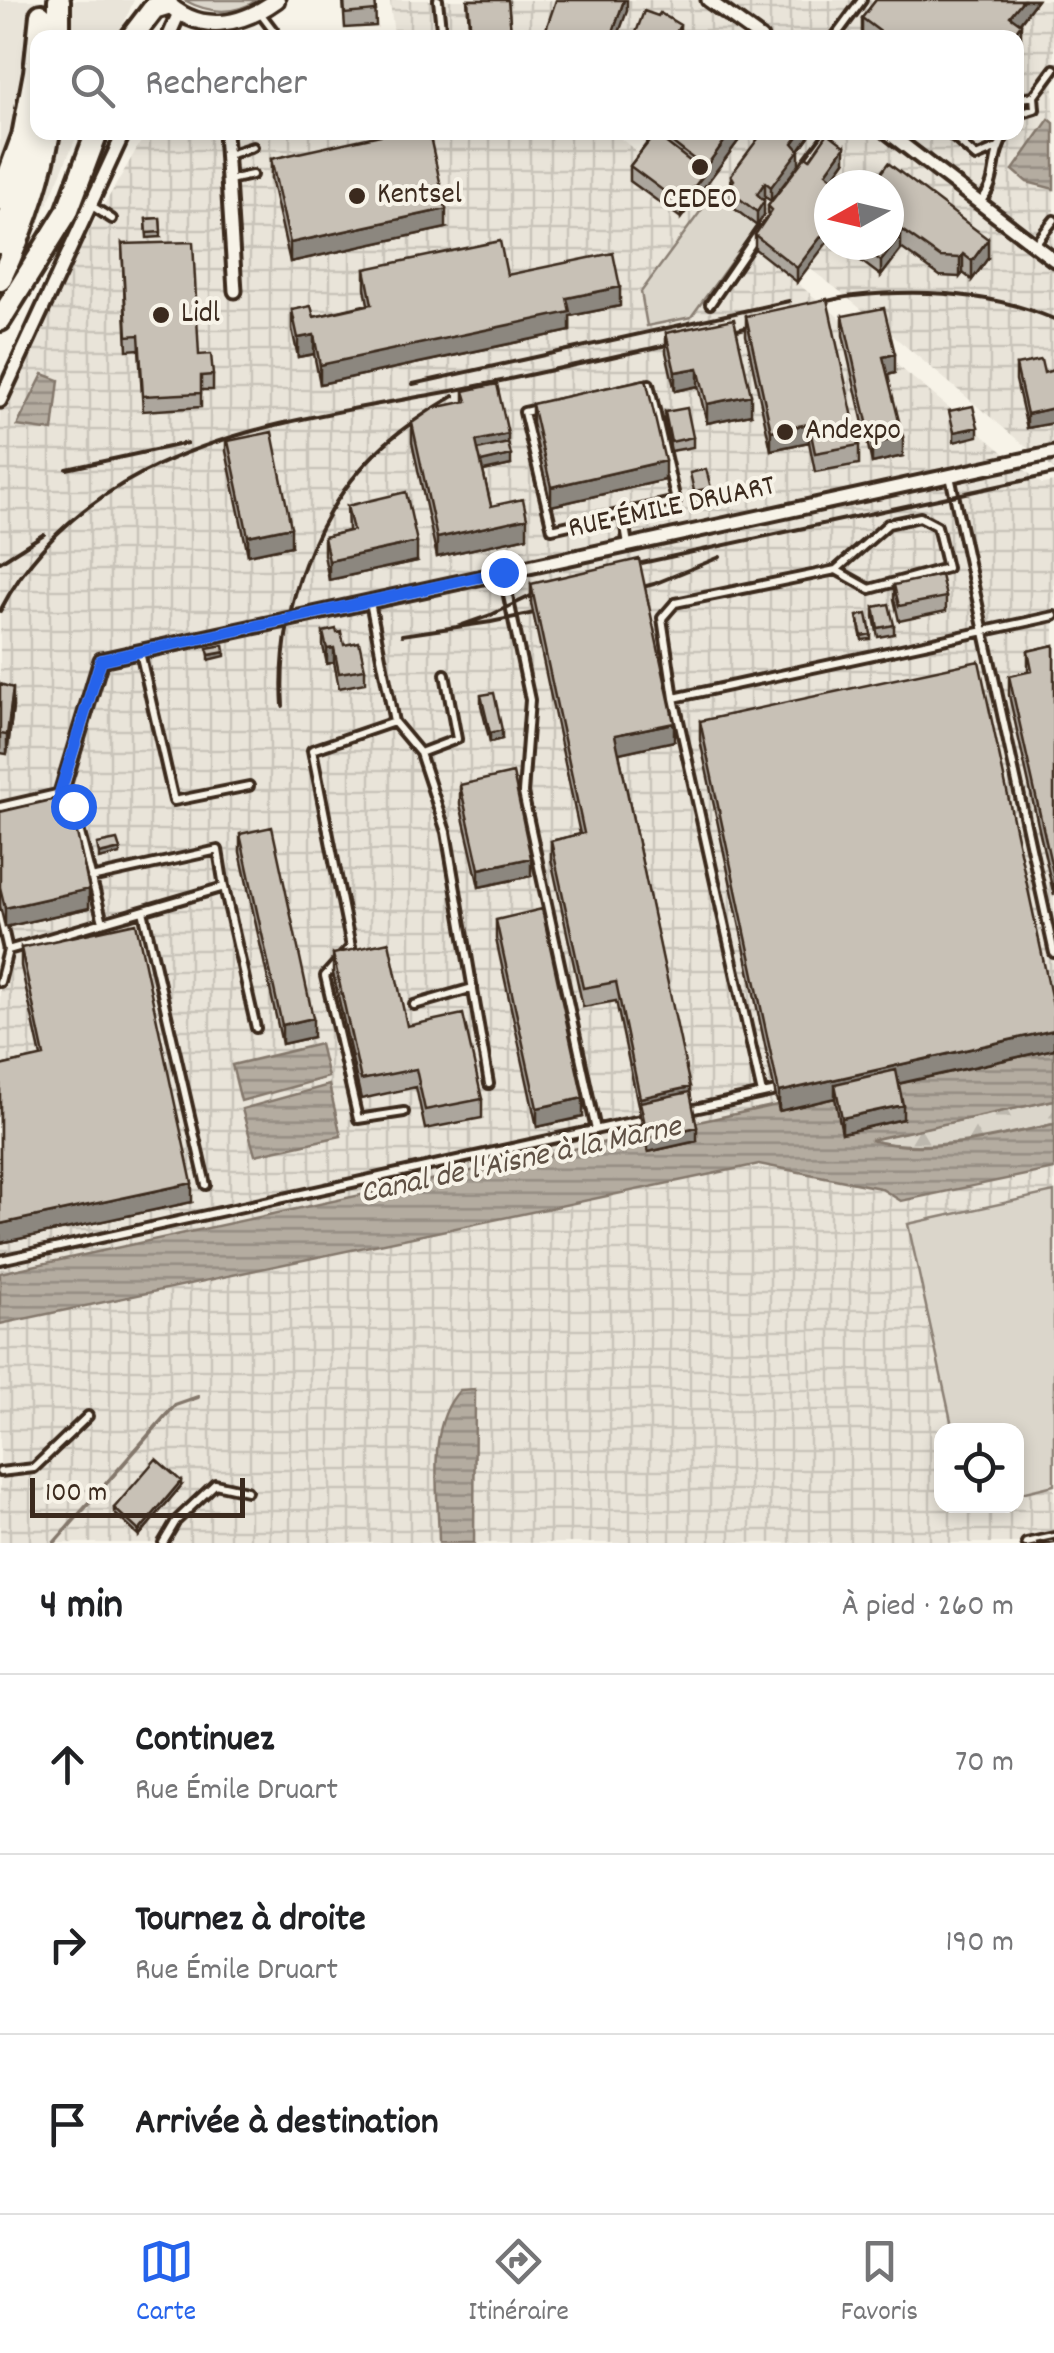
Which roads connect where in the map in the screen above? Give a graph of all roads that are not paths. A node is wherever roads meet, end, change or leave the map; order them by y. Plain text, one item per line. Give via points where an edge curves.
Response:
1 (277, 0) edge
2 (438, 0) edge
3 (708, 0) edge
4 (862, 0) edge
5 (170, 6) edge
6 (260, 12) junction
7 (137, 30) edge
8 (217, 30) edge
9 (222, 30) edge
10 (274, 30) edge
11 (441, 30) edge
12 (750, 30) edge
13 (840, 30) edge
14 (1054, 69) edge
15 (1034, 96) junction
16 (1024, 98) edge
17 (30, 102) edge
18 (1024, 114) edge
19 (34, 140) edge
20 (47, 140) edge
21 (94, 140) edge
22 (120, 140) edge
23 (225, 140) edge
24 (824, 140) edge
25 (897, 140) edge
26 (958, 140) edge
27 (1002, 140) edge
28 (253, 147) dead end
29 (995, 150) junction
30 (226, 155) junction
31 (800, 172) edge
32 (252, 175) dead end
33 (228, 180) junction
34 (0, 199) edge
35 (979, 203) junction
36 (91, 205) junction
37 (112, 219) dead end
38 (1054, 220) edge
39 (766, 222) edge
40 (0, 244) edge
41 (1034, 245) junction
42 (1052, 256) edge
43 (0, 280) edge
44 (236, 296) dead end
45 (710, 304) dead end
46 (0, 320) edge
47 (0, 401) edge
48 (1054, 453) edge
49 (950, 475) junction
50 (623, 515) junction
51 (628, 544) junction
52 (836, 570) junction
53 (503, 572) junction
54 (370, 601) junction
55 (1054, 616) edge
56 (985, 631) junction
57 (140, 650) junction
58 (445, 674) dead end
59 (674, 698) junction
60 (394, 722) junction
61 (420, 753) junction
62 (249, 786) dead end
63 (60, 793) junction
64 (0, 806) edge
65 (91, 878) junction
66 (224, 886) junction
67 (143, 910) junction
68 (0, 916) edge
69 (103, 922) junction
70 (8, 950) junction
71 (1054, 953) edge
72 (0, 982) edge
73 (473, 988) junction
74 (414, 1005) dead end
75 (256, 1028) dead end
76 (489, 1084) dead end
77 (782, 1090) edge
78 (762, 1094) junction
79 (404, 1112) dead end
80 (670, 1114) edge
81 (652, 1118) edge
82 (596, 1130) junction
83 (206, 1185) dead end
84 (0, 1260) edge
85 (88, 1416) dead end
86 (0, 1472) edge
87 (247, 1492) dead end
88 (1054, 1538) edge
89 (163, 1543) edge
90 (1026, 1543) edge

1 - 6 street
2 - 11 lane
3 - 12 street
4 - 13 lane
5 - 7 highway via 154,8
5 - 8 street
6 - 9 street
6 - 10 lane
14 - 15 lane
15 - 16 lane
15 - 18 lane via 1035,108
17 - 34 highway
19 - 40 highway
20 - 43 highway via 19,240
21 - 46 highway via 67,212
22 - 36 street
23 - 30 street
24 - 31 lane
25 - 35 street
26 - 29 lane via 976,157
27 - 29 lane
28 - 30 lane
29 - 35 lane via 992,187
30 - 33 street
32 - 33 lane
33 - 44 street
35 - 41 street
36 - 37 lane
36 - 47 street
38 - 41 lane
39 - 45 lane
41 - 42 street
48 - 49 street, RUE ÉMILE DRUART
49 - 51 street, RUE ÉMILE DRUART
49 - 56 lane
50 - 50 lane via 552,529 524,412 648,384 676,502
50 - 51 lane
51 - 53 street, RUE ÉMILE DRUART
52 - 52 lane via 888,524 920,517 937,526 947,568 870,589
52 - 59 lane via 675,602 662,618
53 - 54 street, RUE ÉMILE DRUART
53 - 82 lane via 530,700 523,793
54 - 57 street, RUE ÉMILE DRUART
54 - 60 lane
55 - 56 lane
56 - 59 lane
56 - 71 lane
57 - 62 lane via 174,801
57 - 63 street, RUE ÉMILE DRUART via 101,660
58 - 61 lane via 457,739
59 - 78 lane
60 - 61 lane
60 - 79 lane via 312,750 351,947 326,976 358,1119
61 - 73 lane via 446,832
63 - 64 lane
63 - 65 lane via 73,806
65 - 66 lane via 218,850
65 - 69 lane
66 - 67 lane
66 - 75 lane
67 - 69 lane
67 - 83 lane
68 - 70 lane
69 - 70 lane
70 - 72 lane
73 - 74 lane
73 - 76 lane
77 - 78 lane
78 - 80 lane
81 - 82 lane
82 - 84 lane
85 - 86 lane via 34,1468
87 - 89 lane via 215,1484
88 - 90 lane

